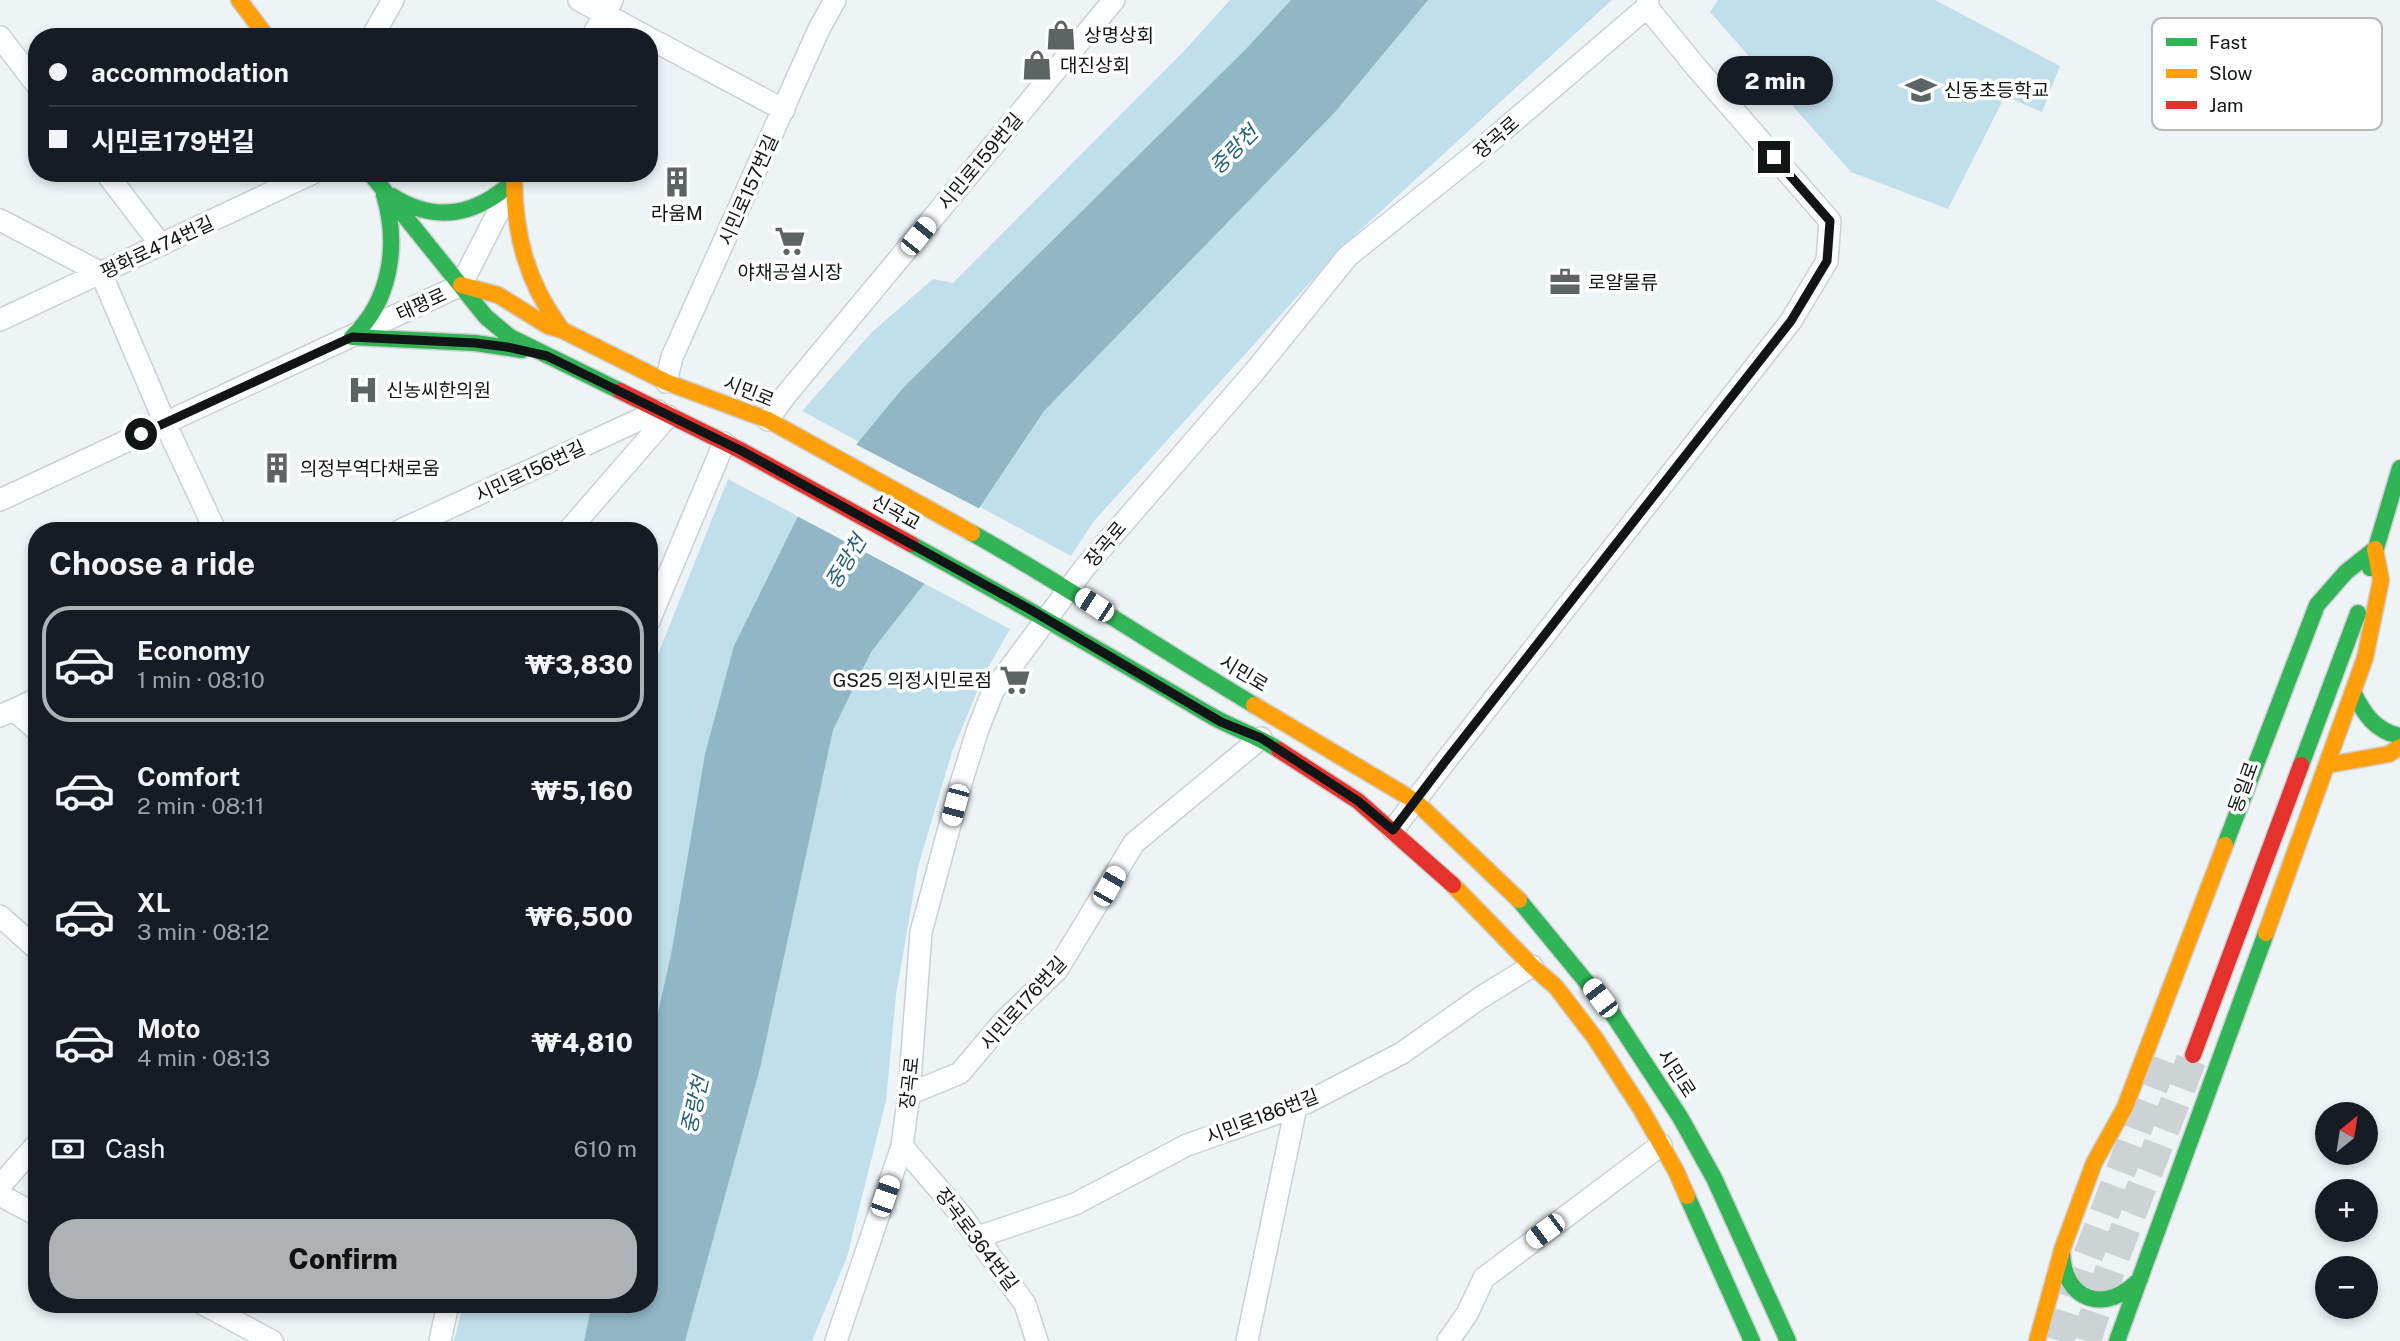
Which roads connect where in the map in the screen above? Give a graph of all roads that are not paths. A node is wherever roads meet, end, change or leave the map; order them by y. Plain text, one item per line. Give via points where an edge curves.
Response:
1 (239, 0) edge
2 (393, 0) edge
3 (579, 0) edge
4 (835, 0) edge
5 (1114, 0) edge
6 (1648, 3) edge
7 (608, 7) edge
8 (260, 28) edge
9 (377, 28) edge
10 (597, 28) edge
11 (636, 28) edge
12 (0, 37) edge
13 (658, 42) edge
14 (28, 73) edge
15 (784, 110) junction
16 (113, 182) edge
17 (294, 182) edge
18 (377, 182) edge
19 (512, 182) edge
20 (513, 182) edge
21 (516, 182) edge
22 (382, 188) junction
23 (0, 220) edge
24 (161, 245) junction
25 (101, 273) junction
26 (461, 285) junction
27 (0, 320) edge
28 (562, 330) junction
29 (352, 337) junction
30 (547, 356) junction
31 (666, 382) junction
32 (663, 414) junction
33 (768, 420) junction
34 (165, 423) junction
35 (733, 447) junction
36 (2400, 468) edge
37 (0, 500) edge
38 (211, 522) edge
39 (419, 522) edge
40 (575, 522) edge
41 (2375, 549) junction
42 (1069, 589) junction
43 (658, 602) edge
44 (1038, 615) junction
45 (2353, 692) junction
46 (2297, 702) dead end
47 (28, 703) edge
48 (7, 713) edge
49 (28, 725) edge
50 (2400, 736) edge
51 (1261, 738) junction
52 (2400, 747) edge
53 (2328, 765) junction
54 (1415, 801) junction
55 (1393, 830) junction
56 (0, 916) edge
57 (28, 941) edge
58 (1532, 966) junction
59 (2193, 1055) tunnel mouth
60 (909, 1094) junction
61 (1296, 1107) junction
62 (1661, 1145) junction
63 (902, 1146) junction
64 (28, 1154) edge
65 (0, 1186) edge
66 (0, 1195) edge
67 (28, 1210) edge
68 (978, 1237) junction
69 (2063, 1247) junction
70 (2141, 1278) junction
71 (220, 1313) edge
72 (446, 1313) edge
73 (272, 1341) edge
74 (440, 1341) edge
75 (836, 1341) edge
76 (1037, 1341) edge
77 (1247, 1341) edge
78 (1448, 1341) edge
79 (1752, 1341) edge
80 (1788, 1341) edge
81 (2024, 1341) edge
82 (2037, 1341) edge
83 (2117, 1341) edge

1 - 8 street
2 - 9 street
3 - 7 street
4 - 15 street, 시민로157번길
5 - 33 street, 시민로159번길
6 - 42 street, 장곡로 via 1473,156 1348,256
6 - 54 street via 1696,67 1830,221 1827,261 1791,321
7 - 10 street
7 - 11 street
12 - 14 street
13 - 15 street
15 - 31 street, 시민로157번길 via 672,357
16 - 24 street
17 - 24 street, 평화로474번길
18 - 22 street
19 - 22 street via 501,194 473,209 438,214 402,204
20 - 26 street, 태평로
21 - 28 street via 514,215 520,249 532,286
22 - 26 street
22 - 29 street via 392,226 383,286 368,321
23 - 25 street
24 - 25 street, 평화로474번길
25 - 27 street, 평화로474번길
25 - 34 street
26 - 28 street, 시민로 via 498,295
26 - 29 street, 태평로
26 - 30 street via 498,328
28 - 31 street, 시민로
29 - 30 street via 475,343
29 - 34 street, 태평로
30 - 32 street
31 - 33 street, 시민로
32 - 35 street
32 - 39 street, 시민로156번길
32 - 40 street
33 - 42 street, 시민로
34 - 37 street, 태평로
34 - 38 street
35 - 43 street
35 - 44 street, 신곡교
36 - 41 street
41 - 45 street via 2381,580
41 - 46 street via 2331,612
41 - 59 street via 2356,622
41 - 69 street via 2346,572 2317,605 2125,1107 2094,1163
42 - 44 street, 장곡로
42 - 54 street, 시민로
44 - 51 street via 1221,722
44 - 60 street, 장곡로 via 993,691 961,780 921,932
45 - 50 street via 2366,718 2387,735
45 - 53 street
47 - 48 street
48 - 49 street
51 - 55 street via 1358,801
51 - 60 street, 시민로176번길 via 1134,843 1058,970 1004,1021 960,1073
52 - 53 street via 2389,754
53 - 70 street
54 - 55 street
54 - 80 street, 시민로 via 1529,909 1612,1013 1714,1178
55 - 58 street via 1460,890
56 - 57 street
58 - 61 street, 시민로186번길 via 1402,1053
58 - 62 street via 1561,993 1595,1038
60 - 63 street, 장곡로
61 - 68 street, 시민로186번길 via 1187,1145 1075,1204
61 - 77 street
62 - 78 street via 1484,1278
62 - 79 street
63 - 68 street, 장곡로364번길
63 - 75 street, 장곡로
64 - 65 street
66 - 67 street
68 - 76 street, 장곡로364번길 via 1025,1304
69 - 70 street via 2065,1275 2092,1299 2122,1297
69 - 81 street
69 - 82 street
70 - 83 street
71 - 73 street
72 - 74 street

